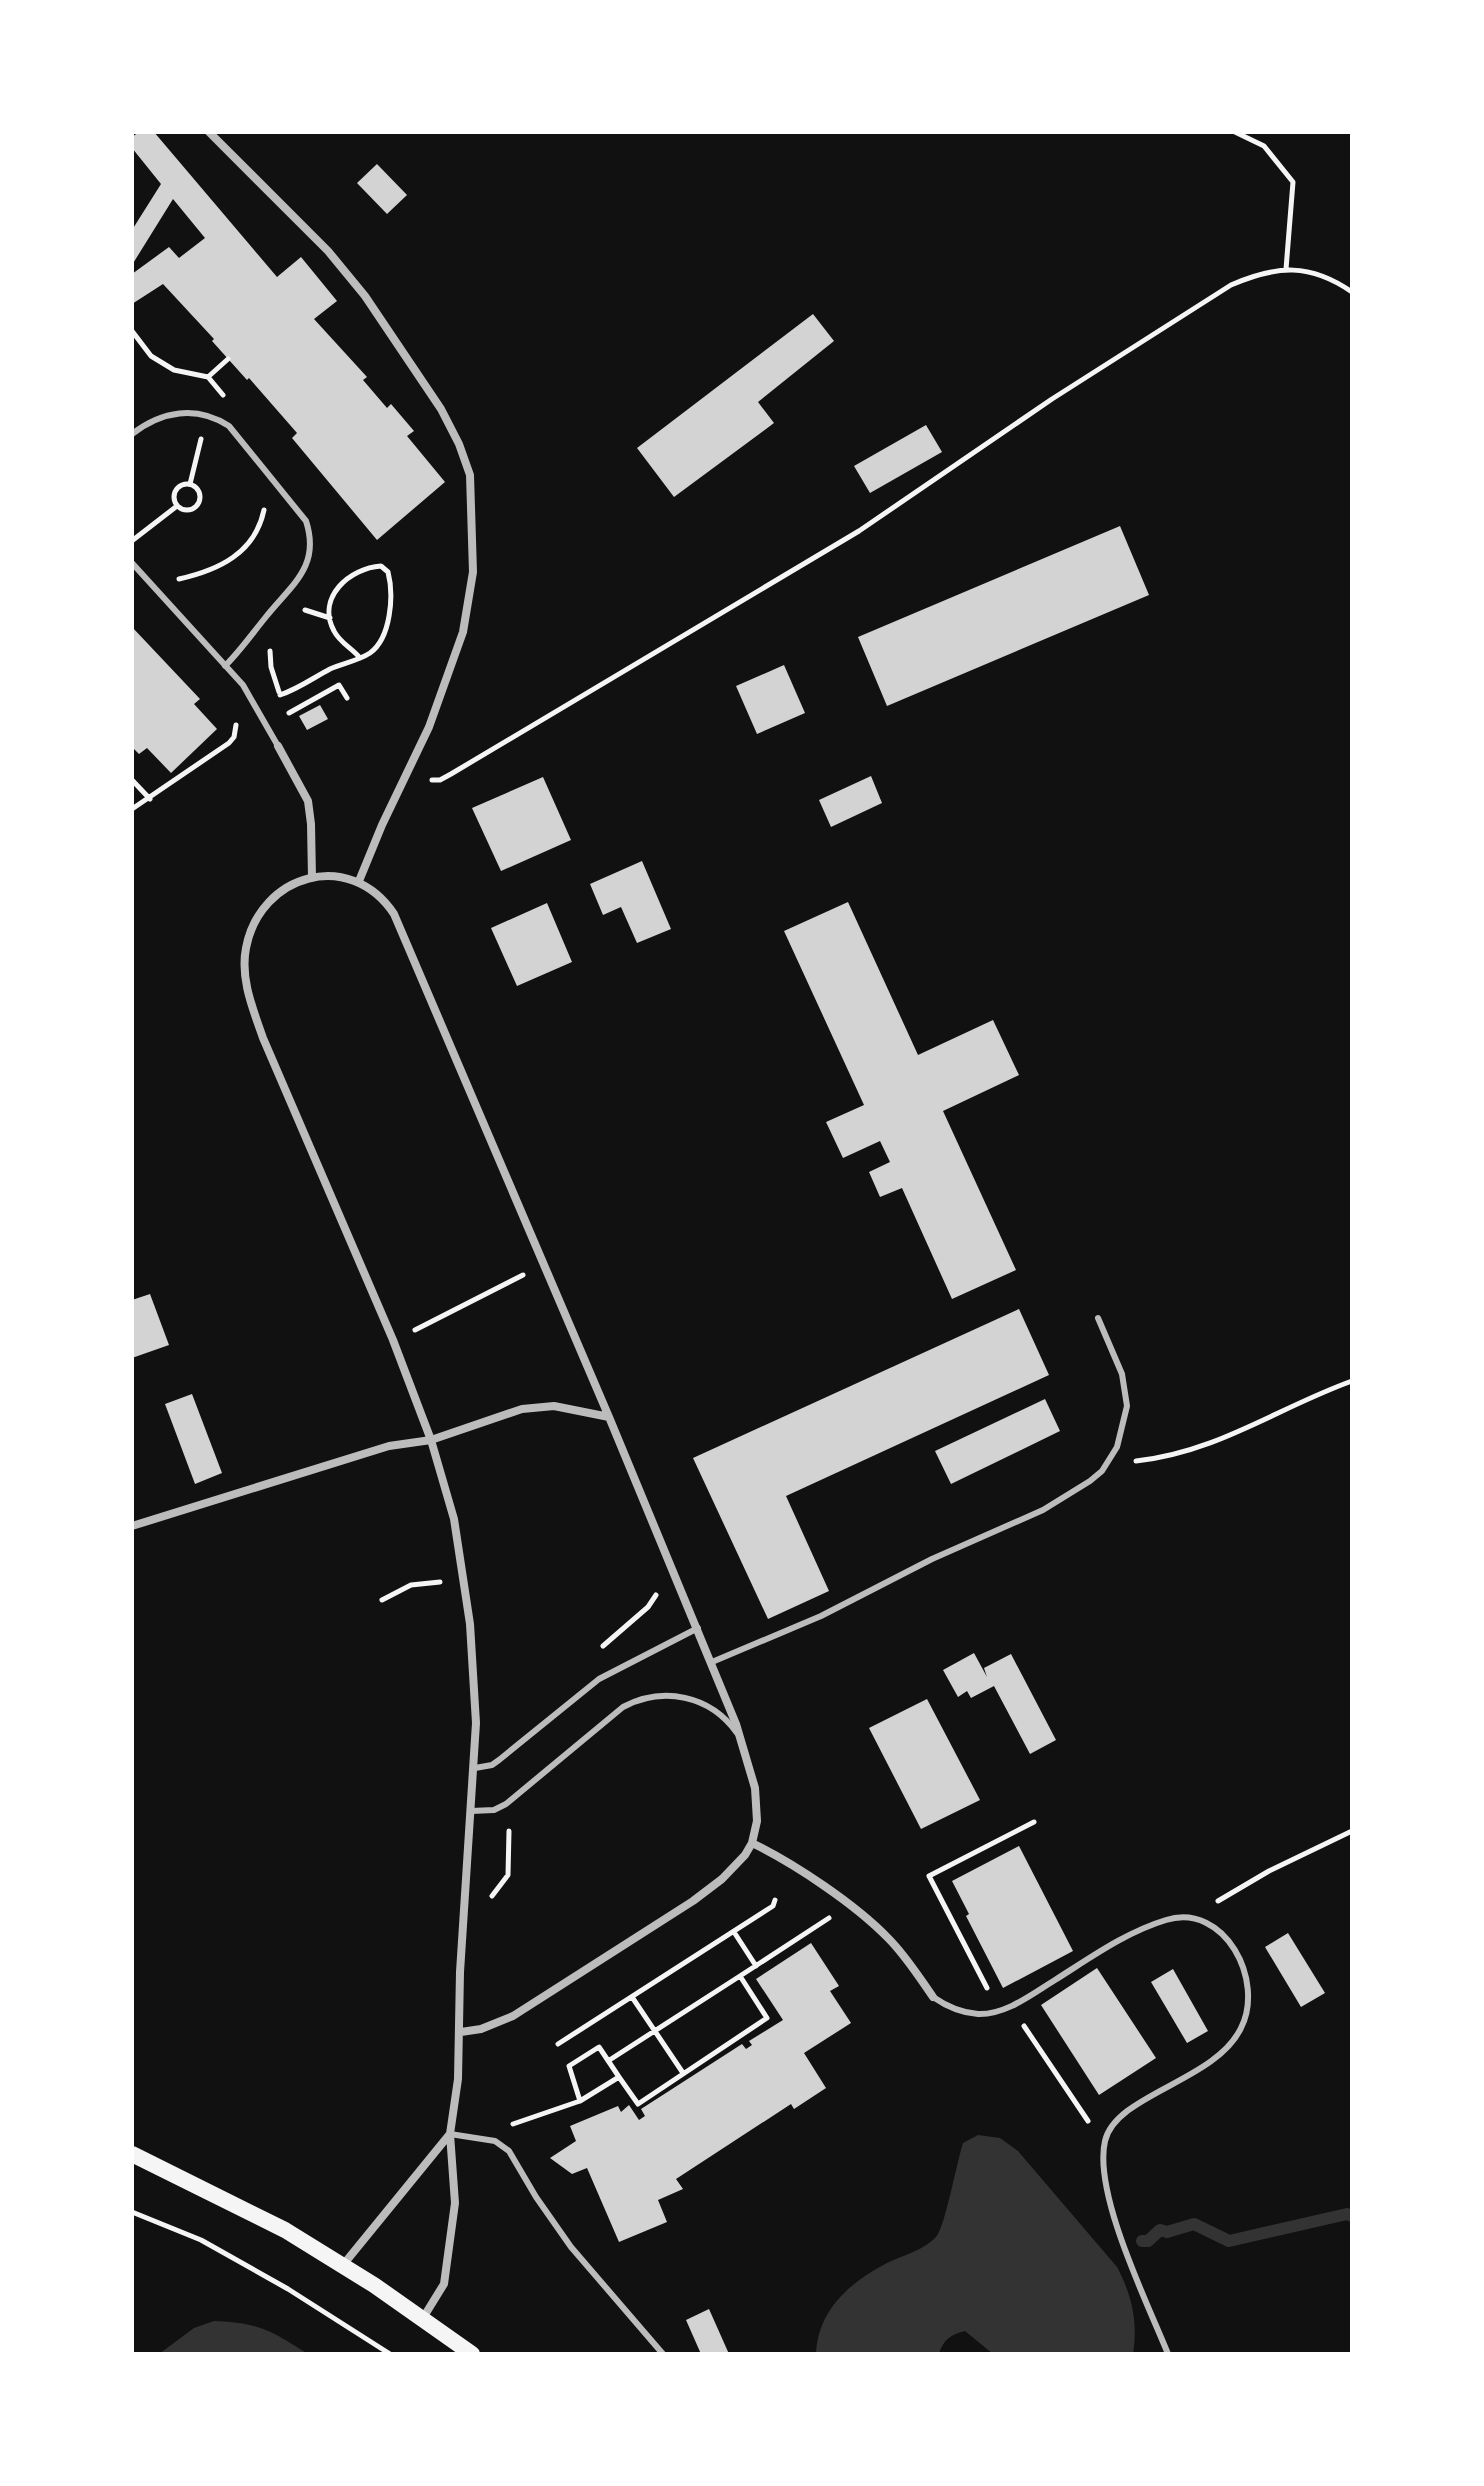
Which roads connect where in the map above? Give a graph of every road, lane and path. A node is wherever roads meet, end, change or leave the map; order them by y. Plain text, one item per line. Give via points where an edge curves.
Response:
1 (209, 132) edge
2 (1235, 132) edge
3 (1286, 269) junction
4 (1352, 292) edge
5 (132, 332) edge
6 (132, 341) edge
7 (228, 359) dead end
8 (208, 377) junction
9 (232, 405) dead end
10 (132, 434) edge
11 (280, 487) junction
12 (177, 506) junction
13 (132, 541) edge
14 (132, 563) edge
15 (157, 590) junction
16 (308, 600) dead end
17 (330, 618) junction
18 (272, 643) dead end
19 (360, 658) junction
20 (225, 666) junction
21 (280, 695) junction
22 (347, 698) dead end
23 (289, 713) junction
24 (235, 719) dead end
25 (293, 724) dead end
26 (278, 746) joint
27 (408, 772) junction
28 (132, 780) edge
29 (150, 799) junction
30 (132, 809) edge
31 (312, 878) junction
32 (359, 881) junction
33 (545, 1267) junction
34 (1098, 1318) dead end
35 (393, 1340) junction
36 (1352, 1381) edge
37 (609, 1417) junction
38 (431, 1440) junction
39 (1111, 1458) junction
40 (132, 1526) edge
41 (445, 1581) dead end
42 (382, 1600) dead end
43 (698, 1628) junction
44 (712, 1662) junction
45 (740, 1736) junction
46 (475, 1768) junction
47 (471, 1811) junction
48 (1034, 1822) dead end
49 (1352, 1831) edge
50 (752, 1843) junction
51 (775, 1900) dead end
52 (836, 1913) dead end
53 (1199, 1919) junction
54 (734, 1932) junction
55 (756, 1966) junction
56 (740, 1976) junction
57 (989, 1990) dead end
58 (632, 1997) junction
59 (933, 1997) joint
60 (1010, 2006) junction
61 (655, 2031) junction
62 (461, 2032) junction
63 (558, 2044) dead end
64 (608, 2061) junction
65 (683, 2073) junction
66 (619, 2077) junction
67 (580, 2101) junction
68 (505, 2125) dead end
69 (450, 2134) junction
70 (1104, 2145) junction
71 (132, 2154) edge
72 (132, 2212) edge
73 (343, 2265) junction
74 (423, 2318) junction
75 (390, 2354) edge
76 (472, 2354) edge
77 (663, 2354) edge
78 (1168, 2354) edge

1 - 27 street via 340,264 421,378 465,459 474,551 469,603 447,680
2 - 3 path via 1264,146 1293,182
3 - 4 path via 1333,279
3 - 27 path via 1231,285 843,541 451,774 430,780
5 - 6 path
5 - 8 path via 162,363
7 - 8 path
8 - 9 path
10 - 11 lane via 172,414 213,416 229,426
11 - 15 path via 239,554 220,567 169,581
11 - 20 lane via 311,536 306,568
12 - 12 path via 196,508 201,499 196,486 187,483 176,490
12 - 13 path
14 - 15 lane
15 - 20 lane
16 - 17 path via 299,610
17 - 19 path via 338,637
17 - 19 path via 330,601 346,579 364,569 387,569 391,594 384,635
18 - 21 path via 271,667
19 - 21 path
20 - 26 lane via 256,705
21 - 23 path
22 - 23 path via 339,685
23 - 25 path
24 - 29 path via 229,743
26 - 31 street via 308,801
27 - 32 street
28 - 29 path
29 - 30 path
31 - 32 street
31 - 35 street via 280,893 254,925 246,946 246,981 263,1038
32 - 33 street via 386,901 403,931
33 - 35 path
33 - 37 street
34 - 39 lane via 1126,1391 1122,1435
35 - 38 street
36 - 39 path via 1193,1451 1138,1461
37 - 38 street via 539,1407
37 - 43 street
38 - 40 street via 389,1446
38 - 46 street via 452,1509 467,1597 476,1686
39 - 44 lane via 1061,1501
41 - 42 path via 411,1585
43 - 44 street
43 - 46 lane via 613,1670 492,1765
44 - 45 street
45 - 47 lane via 716,1712 693,1699 666,1694 639,1698 506,1804
45 - 50 street via 758,1806
46 - 47 street
47 - 62 street
48 - 57 path via 929,1876
49 - 53 path via 1269,1871 1221,1899
50 - 59 street via 874,1925
50 - 62 street via 735,1867 693,1901 513,2016
51 - 54 path
52 - 55 path
53 - 60 lane via 1178,1917 1128,1936
53 - 70 lane via 1217,1928 1241,1963 1249,1996 1242,2028 1213,2061 1125,2112 1107,2132
54 - 55 path
54 - 58 path
55 - 56 path
56 - 61 path
56 - 65 path via 767,2018
58 - 61 path
58 - 63 path
59 - 60 lane via 978,2014
60 - 70 path
61 - 64 path
61 - 65 path
62 - 69 street
64 - 66 path
64 - 67 path via 599,2047 569,2066
65 - 66 path via 638,2104
66 - 67 path
67 - 68 path
69 - 73 street
69 - 74 street via 455,2203 449,2262 444,2284
69 - 77 lane via 495,2141 509,2151 571,2247
70 - 78 lane via 1103,2169 1115,2220
71 - 73 main road via 258,2215
72 - 75 path via 201,2240
73 - 74 main road
74 - 76 main road

